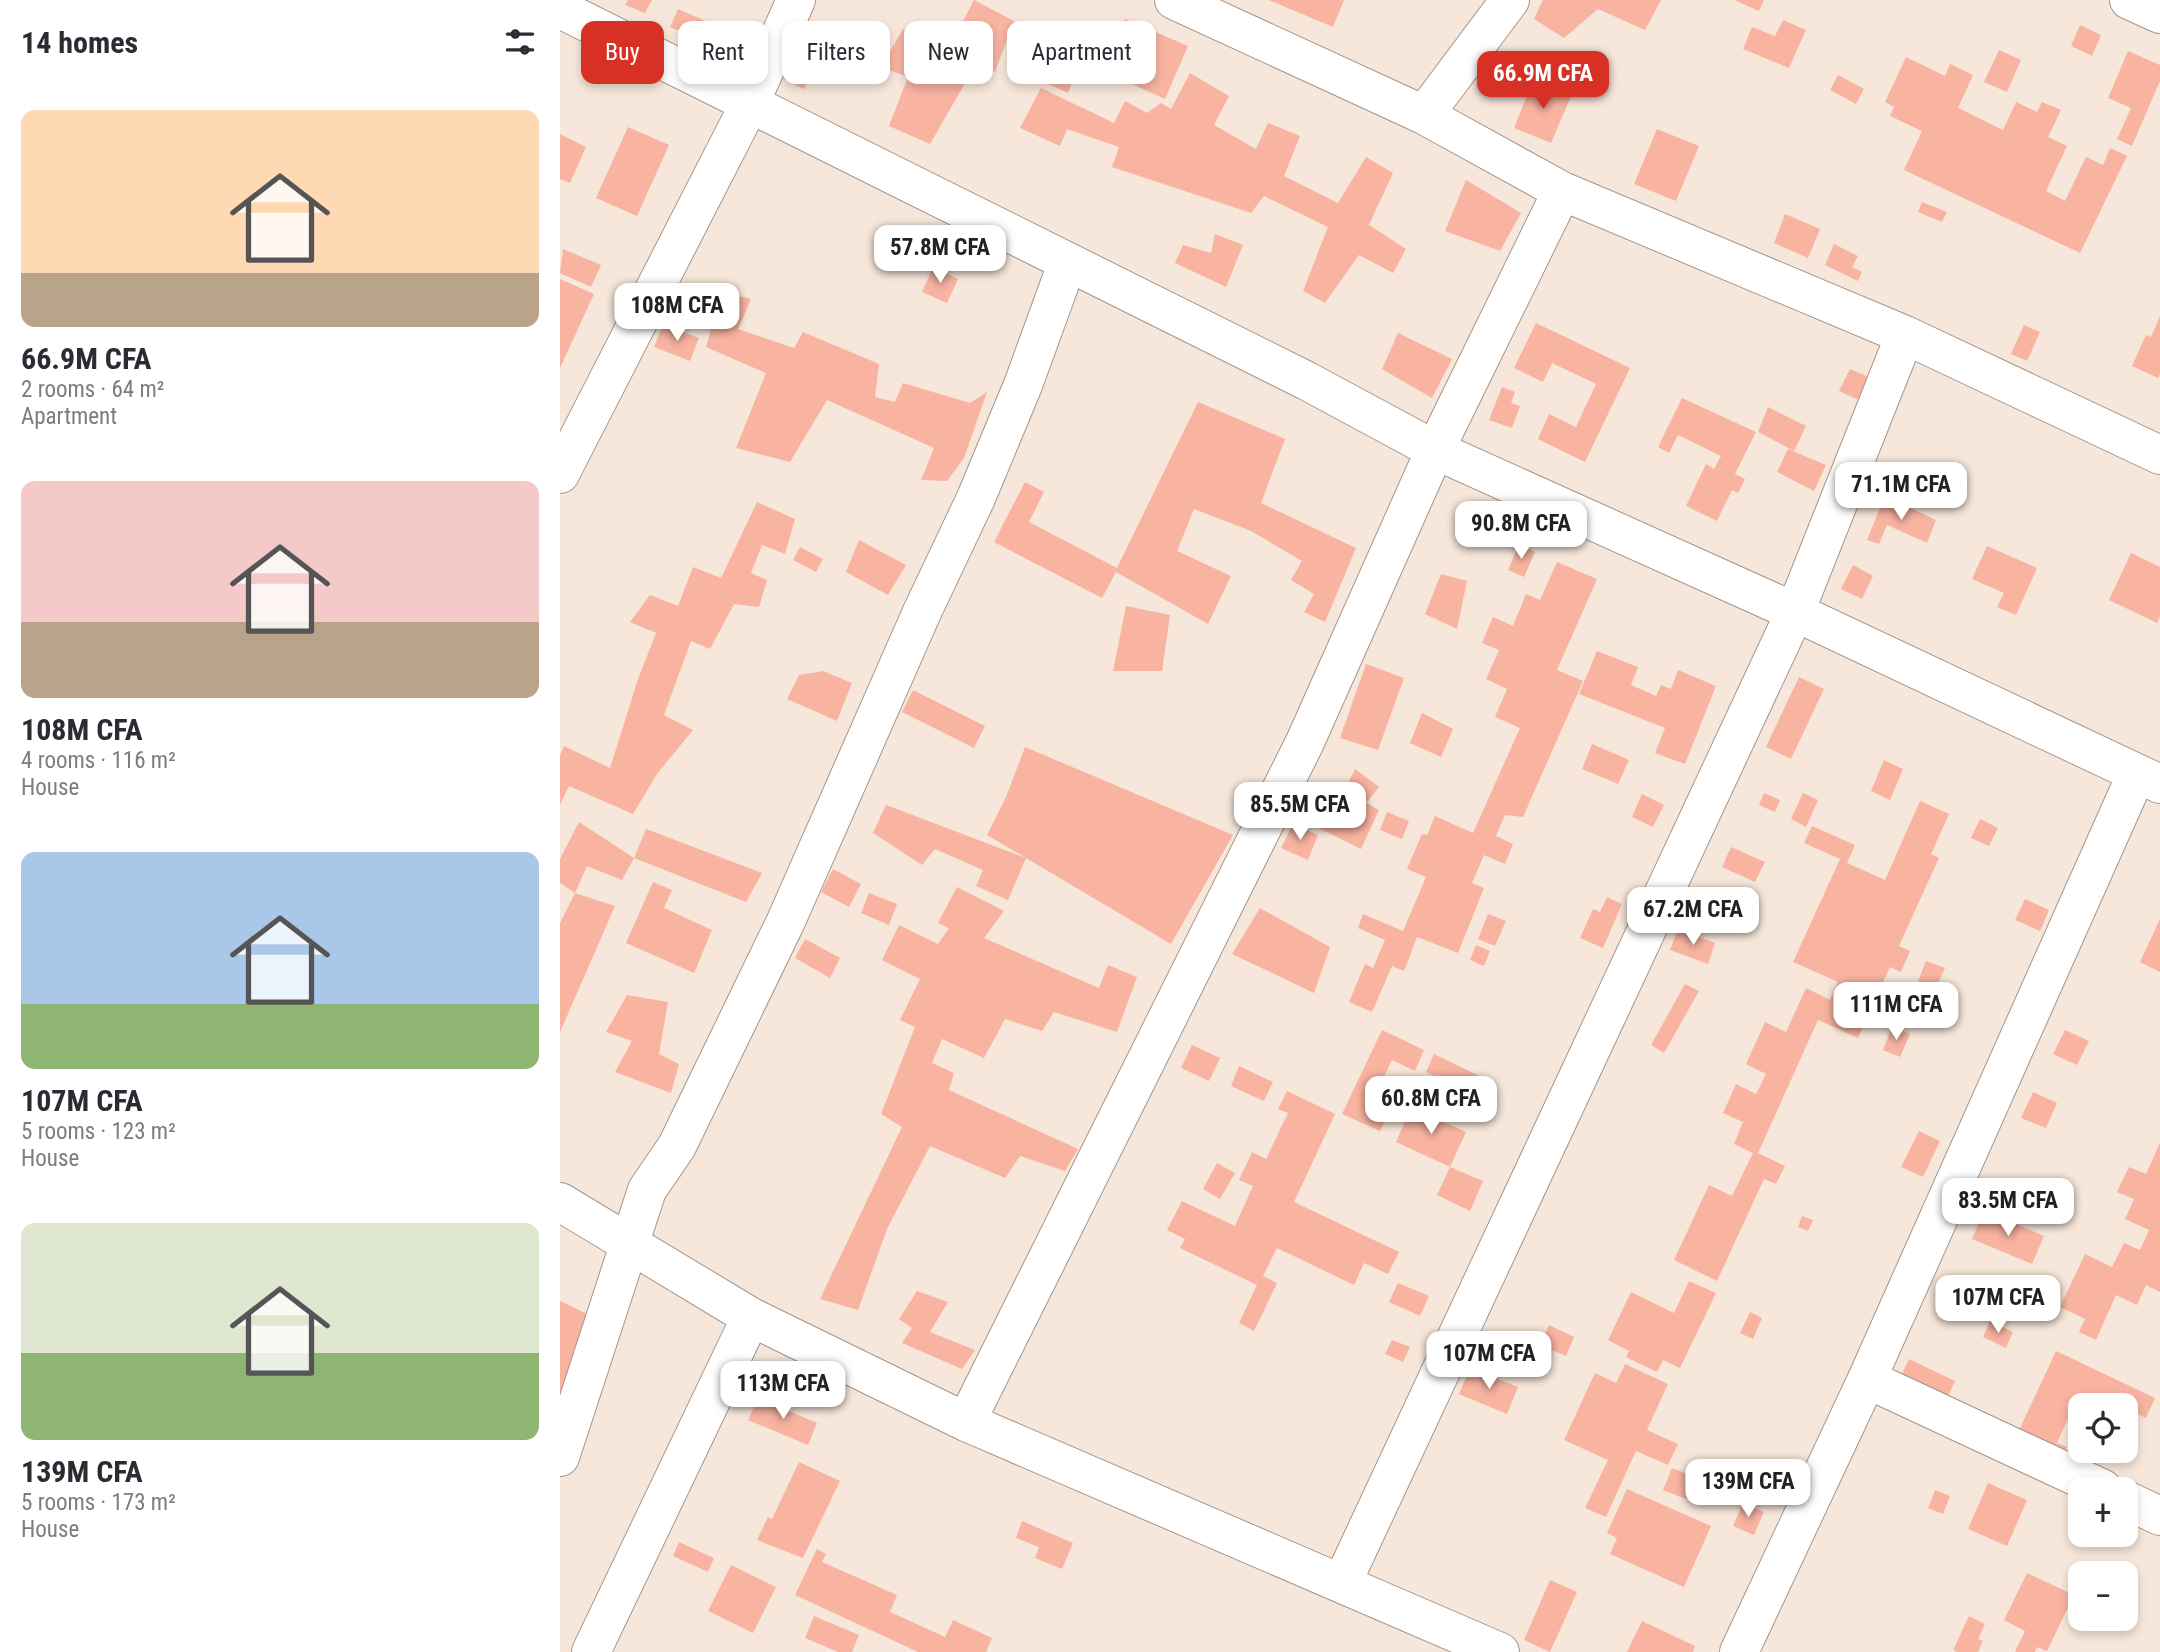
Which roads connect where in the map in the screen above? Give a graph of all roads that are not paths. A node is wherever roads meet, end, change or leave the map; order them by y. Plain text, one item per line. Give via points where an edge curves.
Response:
1 (796, 0) edge
2 (1174, 0) edge
3 (1510, 0) edge
4 (2129, 0) edge
5 (560, 9) edge
6 (2160, 14) edge
7 (749, 105) junction
8 (1424, 115) junction
9 (1562, 191) junction
10 (1067, 264) junction
11 (1905, 335) junction
12 (1436, 450) junction
13 (2160, 455) edge
14 (560, 474) edge
15 (1795, 612) junction
16 (2148, 778) edge
17 (560, 1202) edge
18 (629, 1246) junction
19 (751, 1317) junction
20 (1867, 1379) junction
21 (966, 1422) junction
22 (560, 1457) edge
23 (2077, 1477) edge
24 (2138, 1506) edge
25 (2160, 1516) edge
26 (1342, 1583) junction
27 (592, 1652) edge
28 (1500, 1652) edge
29 (1739, 1652) edge

1 - 7 street
2 - 8 street
3 - 8 street
4 - 6 street
5 - 7 street
7 - 10 street
7 - 14 street
8 - 9 street
9 - 11 street
9 - 12 street
10 - 12 street via 1307,381
10 - 18 street via 976,498 786,921 677,1146 647,1190
11 - 13 street
11 - 15 street
12 - 15 street
12 - 21 street via 1305,742
15 - 16 street
15 - 26 street
16 - 20 street
17 - 18 street
18 - 19 street
18 - 22 street
19 - 21 street
19 - 27 street
20 - 23 street
20 - 29 street
21 - 26 street
24 - 25 street
26 - 28 street

